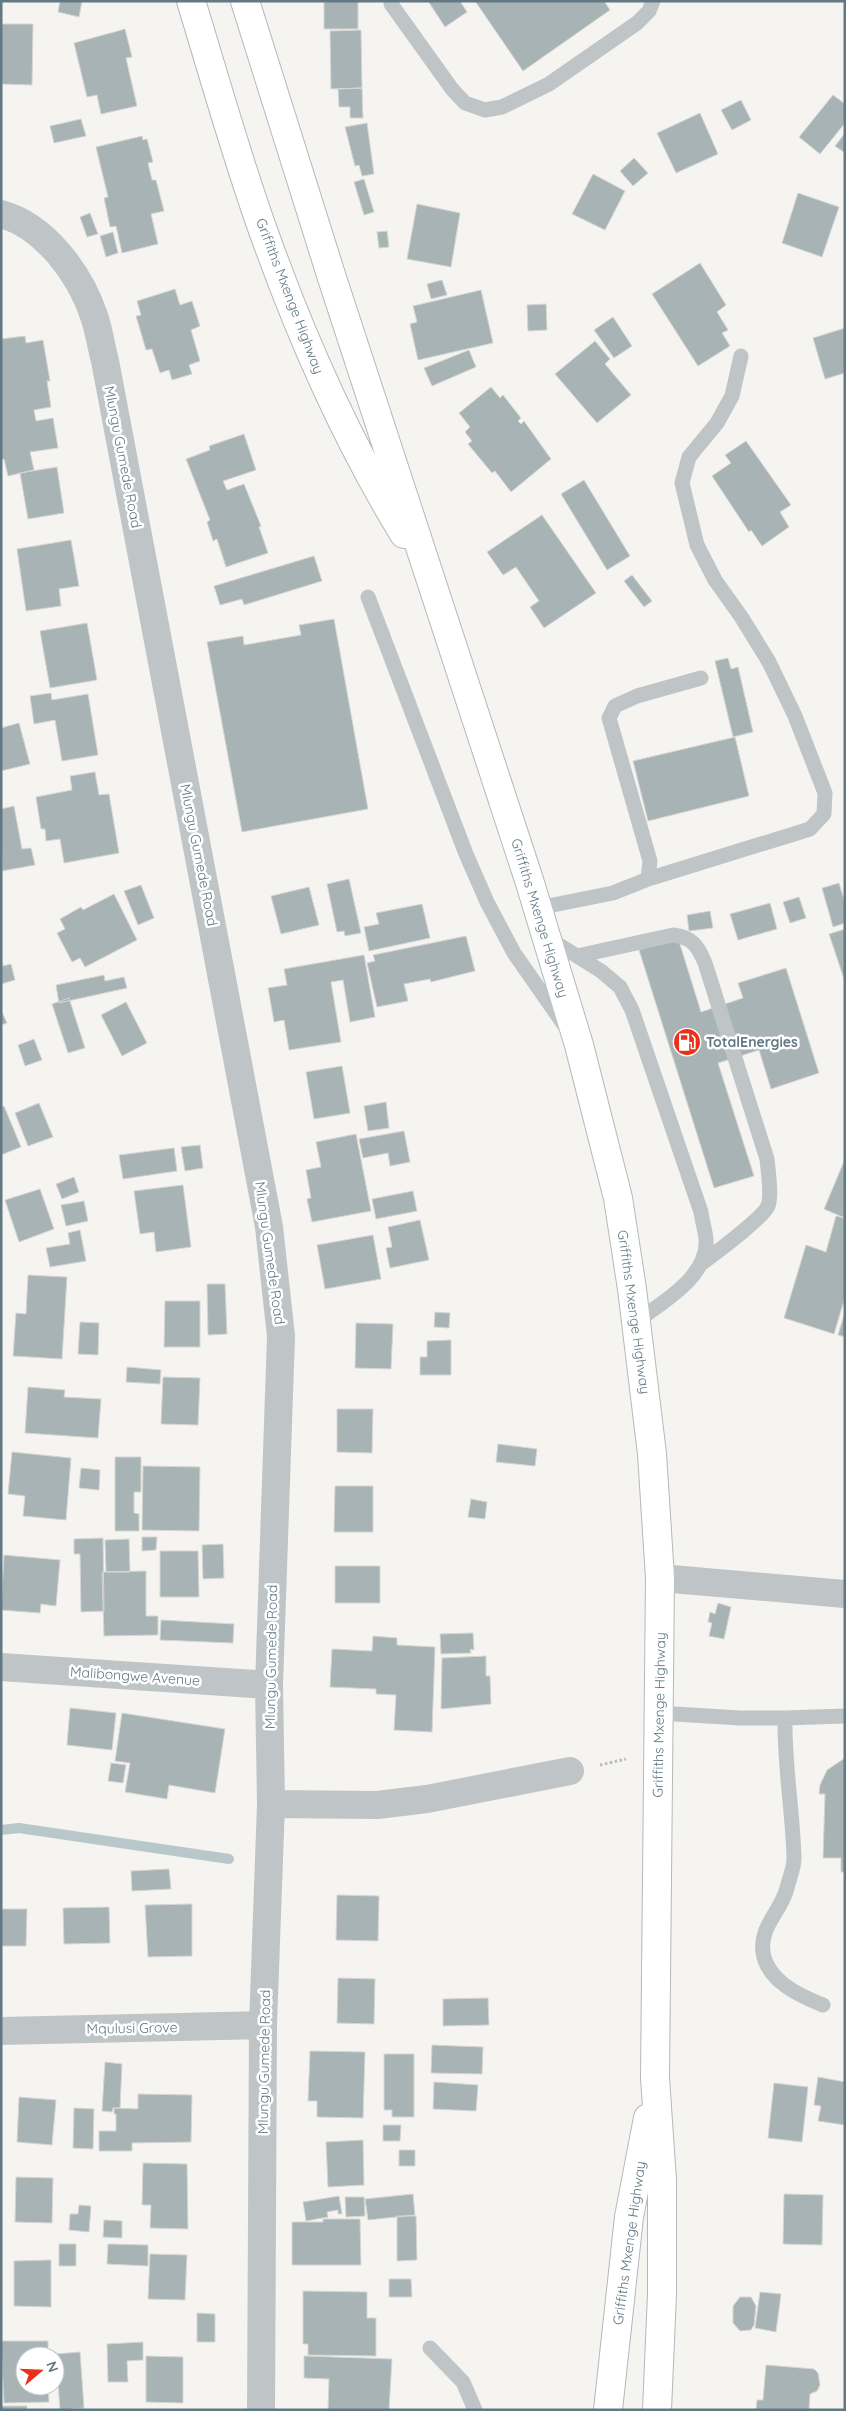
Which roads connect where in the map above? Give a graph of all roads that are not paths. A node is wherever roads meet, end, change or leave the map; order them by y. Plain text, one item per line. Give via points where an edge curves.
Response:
1 (245, 1) edge
2 (653, 1) edge
3 (391, 4) dead end
4 (191, 7) edge
5 (1, 214) edge
6 (741, 356) dead end
7 (428, 574) junction
8 (368, 597) dead end
9 (701, 678) dead end
10 (648, 879) junction
11 (538, 908) junction
12 (547, 937) junction
13 (576, 956) junction
14 (579, 1045) junction
15 (701, 1264) junction
16 (636, 1322) junction
17 (660, 1578) junction
18 (845, 1594) edge
19 (1, 1667) edge
20 (269, 1685) junction
21 (658, 1713) junction
22 (845, 1716) edge
23 (785, 1718) junction
24 (570, 1771) road end
25 (271, 1804) junction
26 (823, 2005) dead end
27 (263, 2024) junction
28 (1, 2031) edge
29 (655, 2078) junction
30 (430, 2348) dead end
31 (261, 2410) edge
32 (475, 2410) edge
33 (608, 2410) edge
34 (657, 2410) edge

1 - 7 street, Griffiths Mxenge Highway
2 - 3 lane via 649,12 637,23 550,84 502,107 485,110 465,103 452,89
4 - 7 street, Griffiths Mxenge Highway via 265,236 320,375 377,490
5 - 20 street, Mlungu Gumede Road via 18,219 48,240 73,273 94,314 267,1217 281,1336
6 - 10 lane via 732,396 717,423 689,457 682,482 697,545 715,580 769,662 795,716 825,793 824,814 810,828
7 - 11 street, Griffiths Mxenge Highway
8 - 14 lane via 487,902 514,953
9 - 10 lane via 637,696 615,706 610,718 650,861
10 - 11 lane via 613,893
11 - 12 street, Griffiths Mxenge Highway
12 - 13 lane
12 - 14 street, Griffiths Mxenge Highway
13 - 15 lane via 620,987 632,1010 700,1212 706,1240
13 - 15 lane via 673,935 685,936 691,941 705,963 768,1159 769,1184 768,1206
14 - 16 street, Griffiths Mxenge Highway via 618,1198
15 - 16 lane via 687,1282
16 - 17 street, Griffiths Mxenge Highway via 652,1454
17 - 18 street
17 - 21 street, Griffiths Mxenge Highway
19 - 20 street, Malibongwe Avenue
20 - 25 street, Mlungu Gumede Road
21 - 23 lane
21 - 29 street, Griffiths Mxenge Highway
22 - 23 lane
23 - 26 lane via 786,1776 794,1860 786,1892 765,1932 763,1952 772,1971 785,1986
24 - 25 street via 427,1799 377,1805
25 - 27 street, Mlungu Gumede Road
27 - 28 street, Mqulusi Grove
27 - 31 street, Mlungu Gumede Road
29 - 33 street, Griffiths Mxenge Highway via 629,2217
29 - 34 street, Griffiths Mxenge Highway via 662,2180
30 - 32 lane via 463,2382

